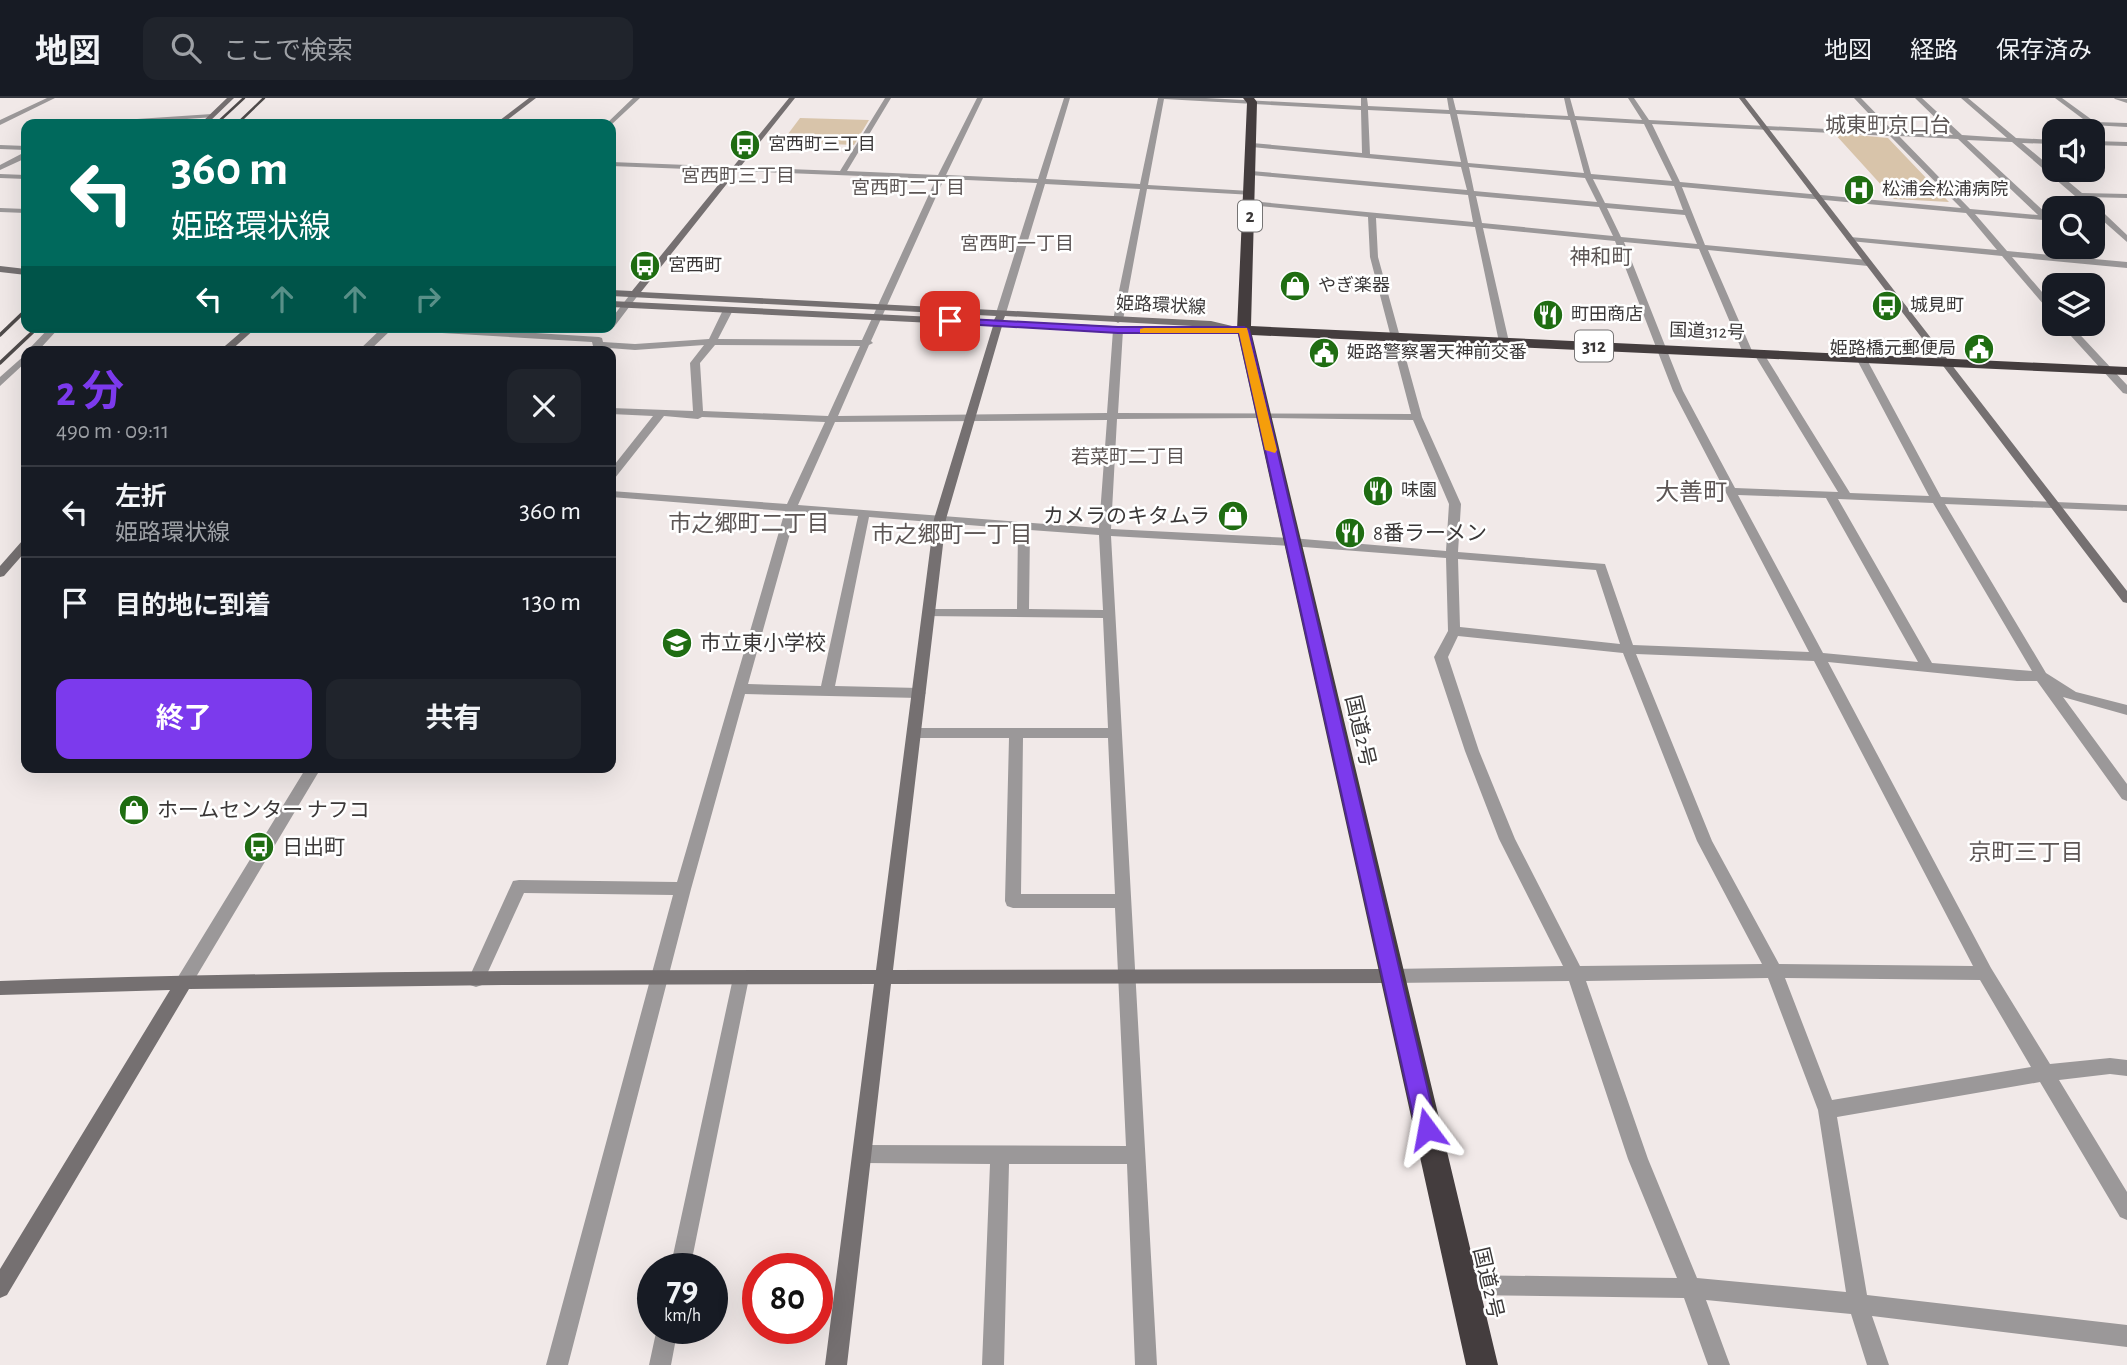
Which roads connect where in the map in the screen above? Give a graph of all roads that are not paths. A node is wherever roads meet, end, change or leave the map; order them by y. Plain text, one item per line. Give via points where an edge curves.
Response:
1 (52, 98) edge
2 (232, 98) edge
3 (533, 98) edge
4 (637, 98) edge
5 (792, 98) edge
6 (888, 98) edge
7 (979, 98) edge
8 (1067, 98) edge
9 (1163, 98) edge
10 (1364, 98) edge
11 (1450, 98) edge
12 (1566, 98) edge
13 (1631, 98) edge
14 (1742, 98) edge
15 (1857, 98) edge
16 (1918, 98) edge
17 (1964, 98) edge
18 (2058, 98) edge
19 (2117, 98) edge
20 (1253, 99) edge
21 (2127, 102) edge
22 (1365, 108) junction
23 (1452, 113) junction
24 (212, 116) junction
25 (167, 119) edge
26 (209, 119) edge
27 (505, 119) edge
28 (614, 119) edge
29 (1574, 119) junction
30 (0, 122) edge
31 (1650, 123) junction
32 (2127, 125) edge
33 (1766, 129) junction
34 (1891, 135) junction
35 (1961, 138) junction
36 (2015, 141) junction
37 (2042, 142) edge
38 (2105, 143) edge
39 (2127, 144) edge
40 (1252, 145) junction
41 (0, 147) edge
42 (21, 148) edge
43 (1366, 156) junction
44 (21, 158) edge
45 (616, 164) edge
46 (1466, 167) junction
47 (0, 168) edge
48 (736, 169) junction
49 (1251, 173) junction
50 (842, 174) junction
51 (0, 176) edge
52 (1588, 176) junction
53 (21, 177) edge
54 (941, 177) junction
55 (1040, 181) junction
56 (1679, 183) junction
57 (1142, 188) junction
58 (1473, 193) junction
59 (2080, 195) junction
60 (1819, 196) junction
61 (2127, 196) edge
62 (1250, 198) junction
63 (1601, 205) junction
64 (0, 210) edge
65 (1967, 210) junction
66 (21, 211) edge
67 (2042, 211) edge
68 (1689, 213) junction
69 (1372, 216) junction
70 (2042, 217) edge
71 (2105, 223) edge
72 (2112, 224) junction
73 (1480, 226) junction
74 (2127, 226) edge
75 (1850, 239) junction
76 (1619, 240) junction
77 (2127, 240) edge
78 (1702, 248) junction
79 (2003, 252) junction
80 (0, 263) edge
81 (21, 263) edge
82 (1868, 263) junction
83 (2127, 265) edge
84 (0, 269) edge
85 (21, 271) edge
86 (616, 293) edge
87 (635, 294) junction
88 (2042, 297) edge
89 (616, 304) edge
90 (626, 304) junction
91 (728, 310) junction
92 (881, 313) junction
93 (616, 318) edge
94 (999, 318) junction
95 (1118, 325) junction
96 (1244, 330) junction
97 (50, 333) edge
98 (246, 333) edge
99 (383, 333) edge
100 (458, 333) edge
101 (2076, 336) edge
102 (1396, 337) junction
103 (712, 342) junction
104 (1504, 342) junction
105 (868, 343) junction
106 (595, 345) edge
107 (37, 346) edge
108 (230, 346) edge
109 (368, 346) edge
110 (615, 346) edge
111 (616, 346) edge
112 (1663, 350) junction
113 (1754, 353) junction
114 (1861, 358) junction
115 (1944, 361) junction
116 (21, 362) edge
117 (2105, 370) junction
118 (2127, 371) edge
119 (0, 383) edge
120 (2127, 391) edge
121 (616, 411) edge
122 (660, 414) junction
123 (1263, 415) junction
124 (698, 416) junction
125 (970, 416) junction
126 (1112, 416) junction
127 (1417, 417) junction
128 (832, 418) junction
129 (616, 470) edge
130 (1733, 491) junction
131 (616, 494) edge
132 (1830, 495) junction
133 (1846, 496) junction
134 (1937, 499) junction
135 (2054, 505) junction
136 (791, 508) junction
137 (2127, 508) edge
138 (864, 513) junction
139 (940, 519) junction
140 (1024, 526) junction
141 (1105, 532) junction
142 (1291, 542) junction
143 (21, 550) edge
144 (1452, 555) junction
145 (1, 572) edge
146 (2127, 599) edge
147 (928, 613) junction
148 (1023, 613) junction
149 (1108, 614) junction
150 (1454, 631) junction
151 (1628, 649) junction
152 (1818, 657) junction
153 (1927, 666) junction
154 (2041, 676) junction
155 (740, 689) junction
156 (827, 691) junction
157 (919, 692) junction
158 (2127, 710) edge
159 (914, 733) junction
160 (1016, 733) junction
161 (1115, 733) junction
162 (311, 773) edge
163 (2127, 795) edge
164 (683, 889) junction
165 (1122, 901) junction
166 (1774, 971) junction
167 (1575, 973) junction
168 (1985, 973) junction
169 (1127, 975) junction
170 (883, 976) junction
171 (1391, 976) junction
172 (741, 978) junction
173 (476, 980) junction
174 (661, 980) junction
175 (184, 982) junction
176 (0, 988) edge
177 (2127, 1068) edge
178 (2045, 1073) junction
179 (1827, 1110) junction
180 (862, 1154) junction
181 (1000, 1154) junction
182 (1135, 1155) junction
183 (2127, 1210) edge
184 (683, 1253) edge
185 (1463, 1285) junction
186 (0, 1288) edge
187 (1691, 1288) junction
188 (1858, 1304) junction
189 (2127, 1336) edge
190 (665, 1344) edge
191 (557, 1365) edge
192 (660, 1365) edge
193 (836, 1365) edge
194 (993, 1365) edge
195 (1146, 1365) edge
196 (1482, 1365) edge
197 (1719, 1365) edge
198 (1878, 1365) edge

1 - 30 street
2 - 24 street
3 - 27 street
4 - 28 street
5 - 48 street
6 - 50 street
7 - 54 street
8 - 55 street
9 - 20 street
9 - 57 street
10 - 22 street
11 - 23 street
12 - 29 street
13 - 31 street
14 - 33 street
15 - 34 street
16 - 35 street
17 - 36 street
18 - 32 street via 2094,124
19 - 21 street
20 - 22 street
20 - 40 highway, 国道2号 / 2
22 - 23 street
22 - 43 street
23 - 29 street
23 - 46 street
24 - 25 street
24 - 26 street
29 - 31 street
29 - 52 street
31 - 33 street
31 - 56 street
33 - 34 street
33 - 60 street
34 - 35 street
34 - 65 street
35 - 36 street
35 - 67 street
36 - 37 street
36 - 59 street
38 - 39 street
40 - 43 street
40 - 49 highway, 国道2号 / 2
41 - 42 street
43 - 46 street
44 - 47 street
45 - 48 street
46 - 52 street
46 - 58 street
48 - 50 street
48 - 87 street
49 - 58 street
49 - 62 highway, 国道2号 / 2
50 - 54 street
51 - 53 street
52 - 56 street
52 - 63 street
54 - 55 street
54 - 92 street
55 - 57 street
55 - 94 street
56 - 60 street
56 - 68 street
57 - 62 street
57 - 95 street
58 - 63 street
58 - 73 street
59 - 61 street
59 - 72 street
60 - 65 street
60 - 75 street
62 - 69 street
62 - 96 highway, 国道2号 / 2
63 - 68 street
63 - 76 street
64 - 66 street
65 - 70 street
65 - 79 street
68 - 78 street
69 - 73 street
69 - 102 street via 1374,257
71 - 72 street
72 - 74 street
72 - 77 street
73 - 76 street
73 - 104 street
75 - 79 street
75 - 82 street
76 - 78 street
76 - 112 street
78 - 82 street
78 - 113 street
79 - 83 street
79 - 88 street
80 - 81 street
82 - 115 street
84 - 85 street
86 - 87 street, 姫路環状線
87 - 90 street
87 - 92 street, 姫路環状線
89 - 90 street, 姫路環状線
90 - 91 street, 姫路環状線
90 - 93 street
91 - 92 street, 姫路環状線
91 - 103 street
92 - 94 street, 姫路環状線
92 - 105 street
94 - 95 street, 姫路環状線
94 - 125 street
95 - 96 street, 姫路環状線
95 - 126 street
96 - 102 highway, 国道312号 / 312
96 - 123 highway, 国道2号 / 2
97 - 107 street
98 - 108 street
99 - 109 street
100 - 106 street
101 - 117 street
102 - 104 highway, 国道312号 / 312
102 - 127 street
103 - 105 street
103 - 111 street
103 - 124 street via 695,362
104 - 112 highway, 国道312号 / 312
105 - 128 street
106 - 110 street
112 - 113 highway, 国道312号 / 312
112 - 130 street via 1678,391
113 - 114 highway, 国道312号 / 312
113 - 133 street
114 - 115 highway, 国道312号 / 312
114 - 134 street
115 - 117 highway, 国道312号 / 312
115 - 135 street
116 - 119 street
117 - 118 highway, 国道312号 / 312
117 - 120 street
121 - 122 street
122 - 124 street
122 - 129 street
123 - 126 street
123 - 127 street
123 - 142 highway, 国道2号 / 2
124 - 128 street
125 - 126 street
125 - 128 street
125 - 139 street
126 - 141 street
127 - 144 street via 1455,504
128 - 136 street
130 - 132 street
130 - 152 street
131 - 136 street
132 - 133 street
132 - 153 street
133 - 134 street
134 - 135 street
134 - 154 street
135 - 137 street
135 - 146 street
136 - 138 street
136 - 155 street
138 - 139 street
138 - 156 street
139 - 140 street
139 - 147 street
140 - 141 street
140 - 148 street
141 - 142 street
141 - 149 street
142 - 144 street
142 - 171 highway, 国道2号 / 2
143 - 145 street
144 - 150 street
144 - 151 street via 1601,567
147 - 148 street
147 - 157 street
148 - 149 street
149 - 161 street
150 - 151 street
150 - 167 street via 1441,657 1472,751 1507,839
151 - 152 street
151 - 166 street via 1705,841
152 - 153 street
152 - 168 street
153 - 154 street
154 - 158 street via 2072,696
154 - 163 street
155 - 156 street
155 - 164 street
156 - 157 street
157 - 159 street
159 - 160 street
159 - 170 street
160 - 161 street
160 - 165 street via 1013,901
161 - 165 street
162 - 175 street
164 - 173 street via 519,886
164 - 174 street
165 - 169 street
166 - 167 street
166 - 168 street
166 - 179 street
167 - 171 street
167 - 187 street via 1638,1158
168 - 178 street
169 - 170 street
169 - 171 street
169 - 182 street
170 - 172 street
170 - 180 street
171 - 185 highway, 国道2号 / 2
172 - 174 street
172 - 184 street
173 - 174 street
173 - 175 street
174 - 191 street
175 - 176 street
175 - 186 street
177 - 178 street
178 - 179 street
178 - 183 street
179 - 188 street
180 - 181 street
180 - 193 street
181 - 182 street
181 - 194 street
182 - 195 street
185 - 187 street
185 - 196 highway, 国道2号 / 2
187 - 188 street
187 - 197 street
188 - 189 street
188 - 198 street
190 - 192 street

